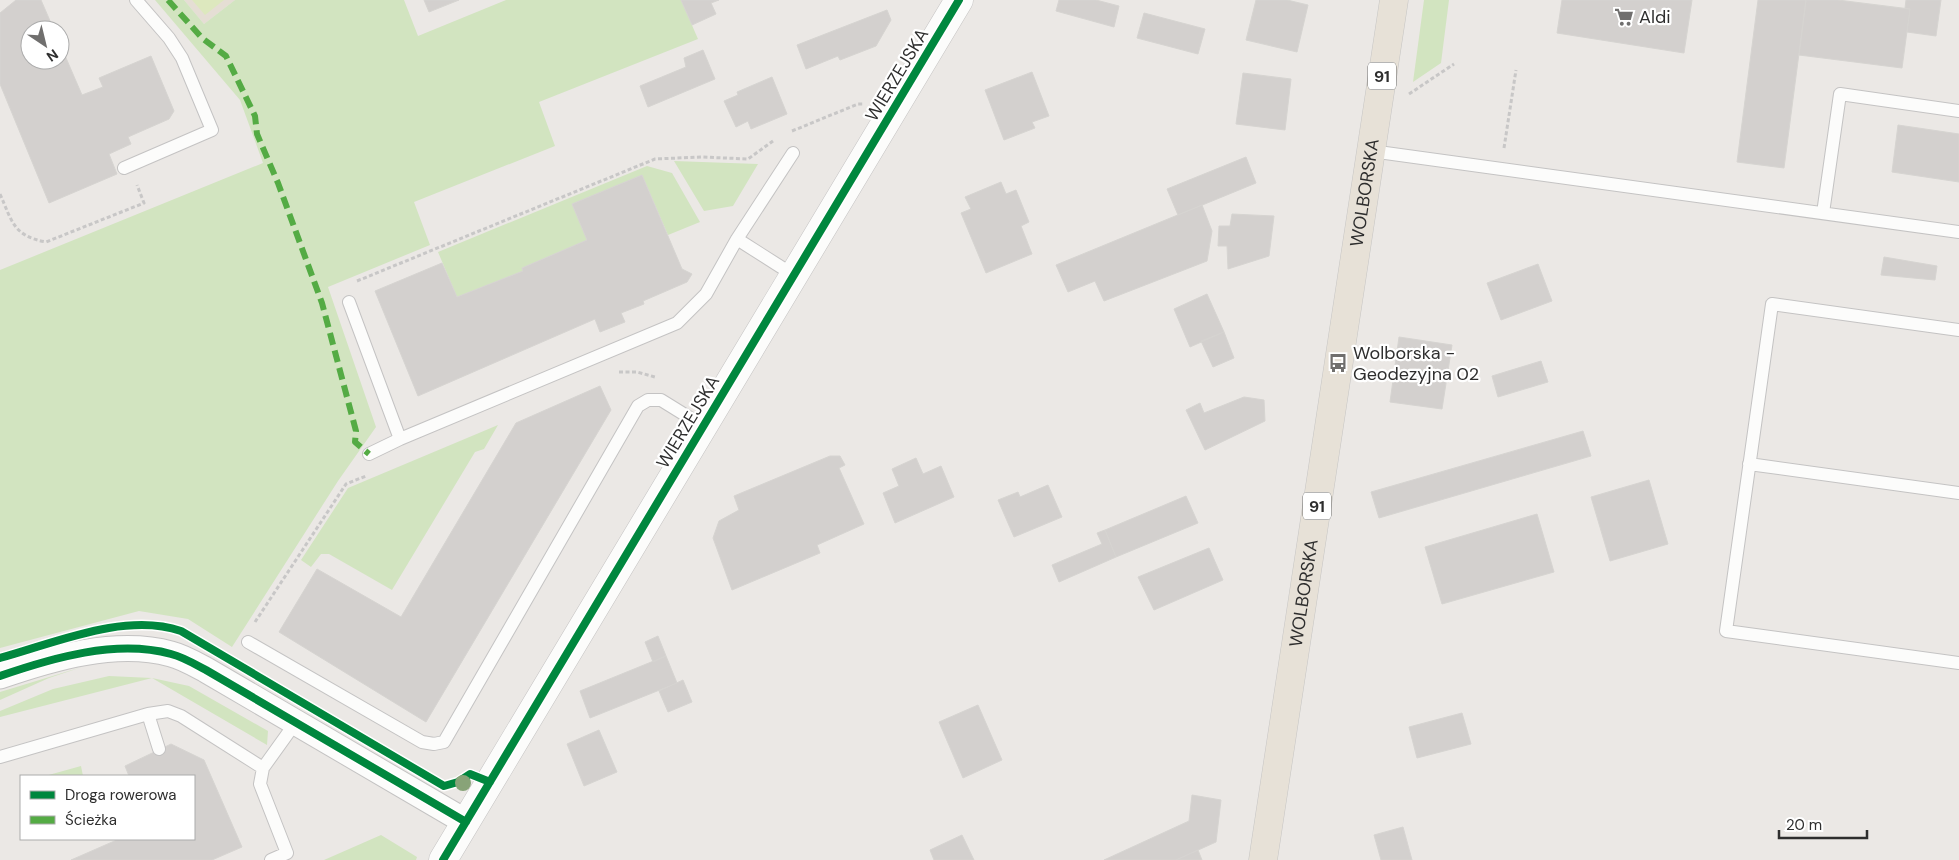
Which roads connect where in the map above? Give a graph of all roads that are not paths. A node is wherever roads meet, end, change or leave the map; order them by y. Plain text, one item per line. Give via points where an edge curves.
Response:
1 (136, 0) edge
2 (958, 0) edge
3 (1394, 0) edge
4 (1959, 111) edge
5 (1370, 151) junction
6 (793, 153) dead end
7 (126, 167) road end
8 (1823, 213) junction
9 (1959, 232) edge
10 (737, 239) junction
11 (795, 276) junction
12 (348, 302) road end
13 (1959, 330) edge
14 (703, 426) junction
15 (400, 439) junction
16 (369, 454) dead end
17 (1749, 464) junction
18 (1959, 493) edge
19 (248, 642) road end
20 (1959, 663) edge
21 (0, 676) edge
22 (148, 714) junction
23 (296, 722) junction
24 (159, 750) dead end
25 (0, 757) edge
26 (264, 768) junction
27 (466, 822) junction
28 (271, 860) edge
29 (443, 860) edge
30 (1263, 860) edge

1 - 7 lane via 182,58 212,130
2 - 11 street, WIERZEJSKA
3 - 5 main road, WOLBORSKA / 91
4 - 8 lane via 1840,94
5 - 8 lane
5 - 30 main road, WOLBORSKA / 91
6 - 10 lane
8 - 9 lane
10 - 11 lane
10 - 15 lane via 706,294 678,323
11 - 14 street, WIERZEJSKA
12 - 15 lane
13 - 17 lane via 1772,304
14 - 19 lane via 661,400 648,400 638,406 444,742 422,742
14 - 27 street, WIERZEJSKA
15 - 16 lane
17 - 18 lane
17 - 20 lane via 1726,631
21 - 23 street via 25,667 99,651 160,652 188,661
22 - 24 lane
22 - 25 lane
22 - 26 lane via 168,712 181,716
23 - 26 lane
23 - 27 street
26 - 28 lane via 260,784 287,853
27 - 29 street, WIERZEJSKA

